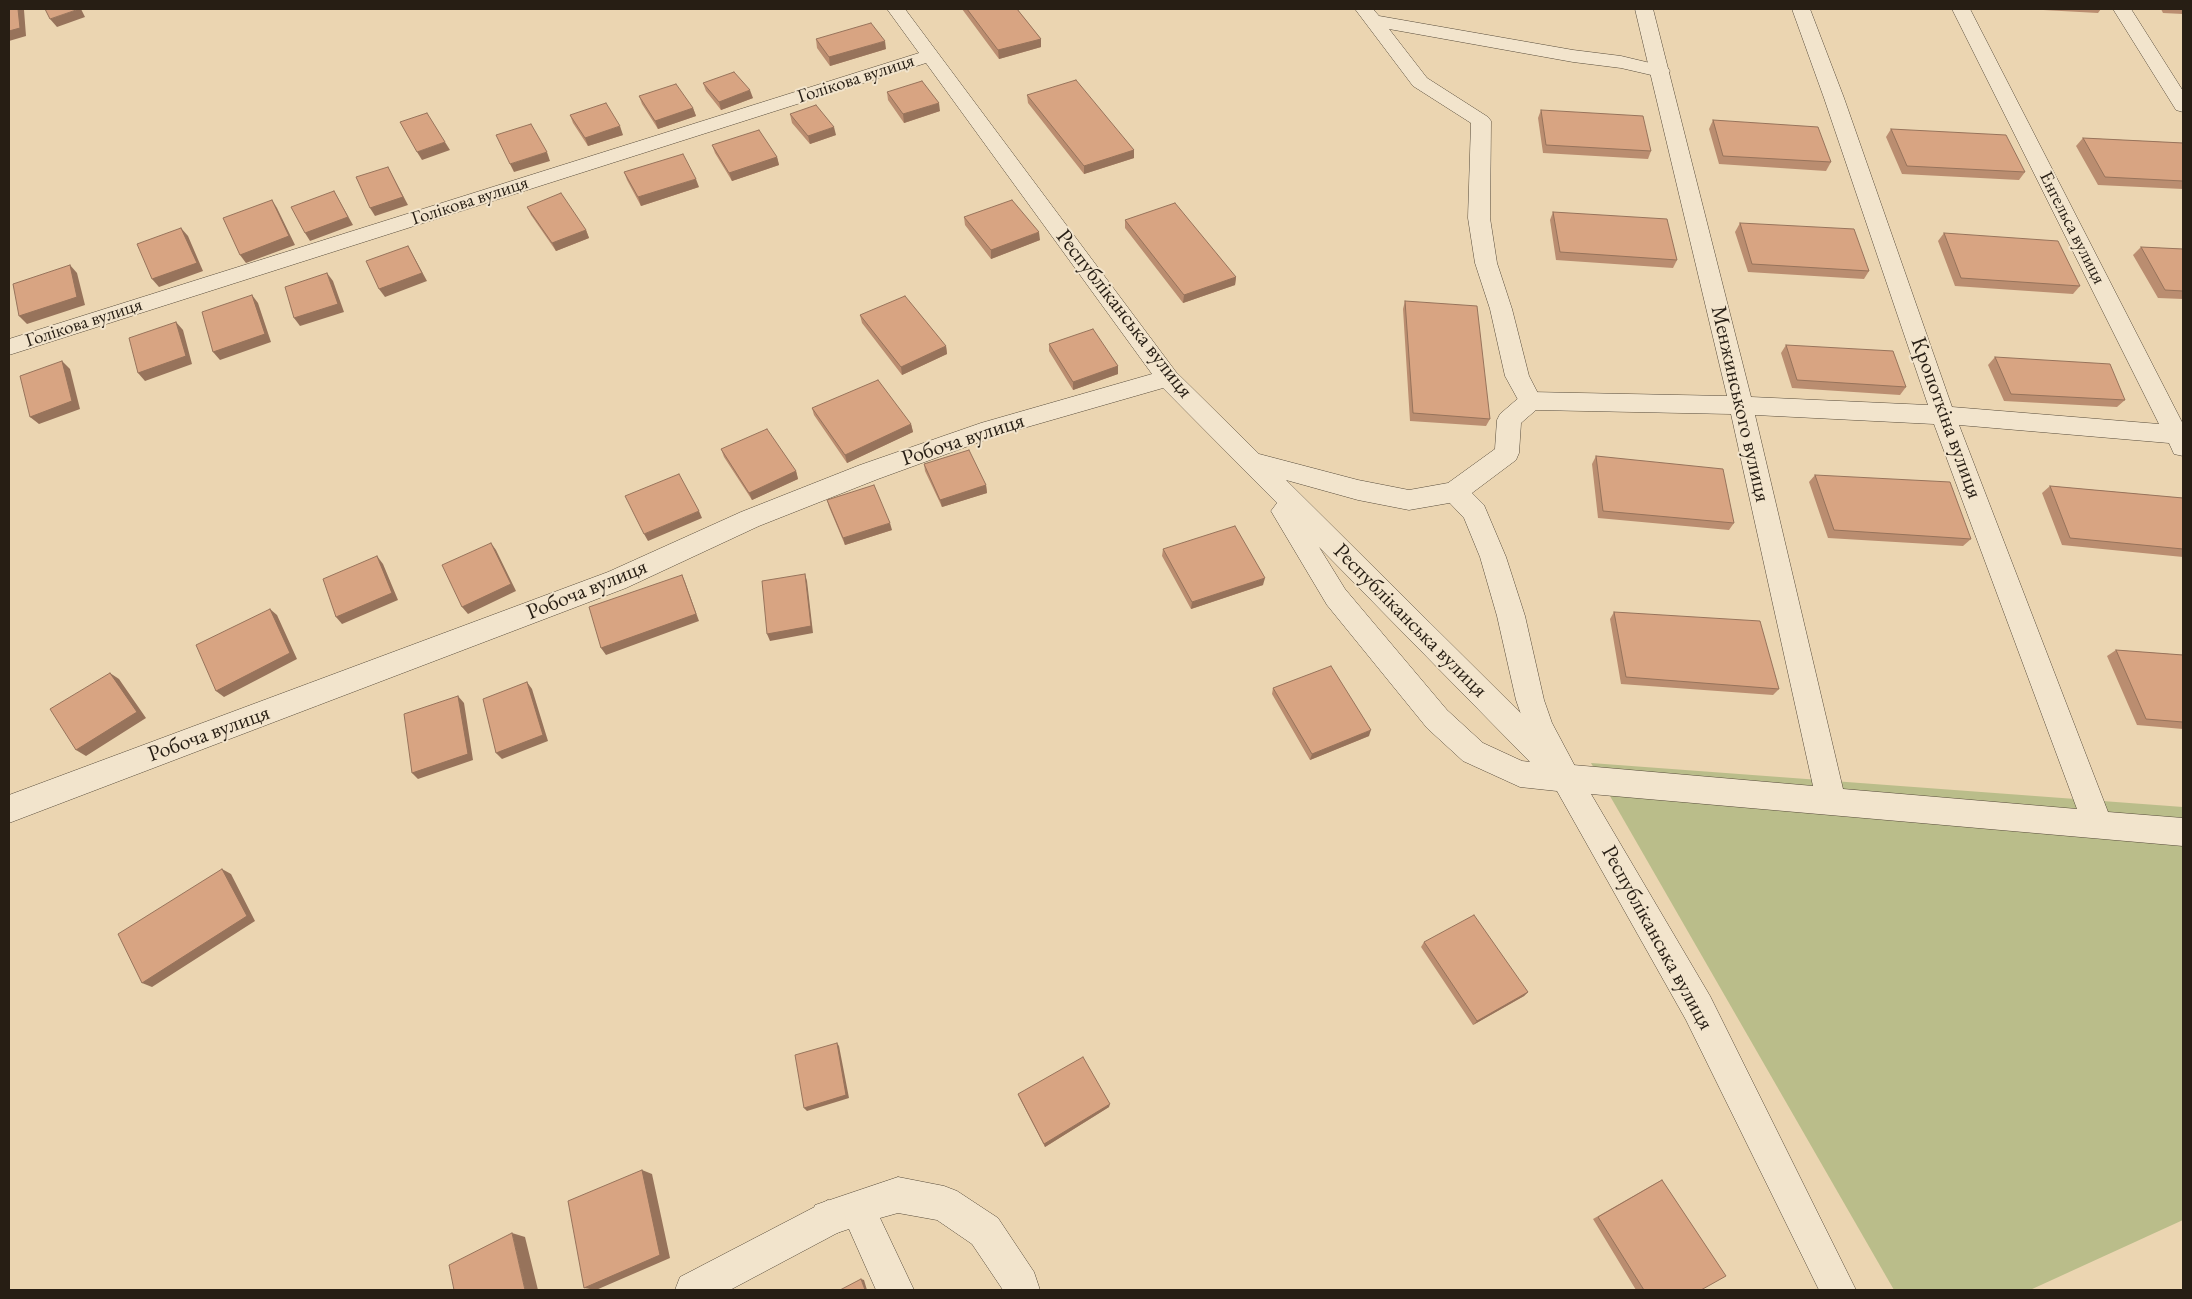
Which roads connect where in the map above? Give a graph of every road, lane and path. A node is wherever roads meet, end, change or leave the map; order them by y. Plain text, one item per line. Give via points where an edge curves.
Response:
1 (896, 9) edge
2 (1644, 9) edge
3 (1801, 9) edge
4 (1961, 9) edge
5 (2122, 9) edge
6 (1368, 14) edge
7 (931, 55) junction
8 (1660, 71) junction
9 (2183, 106) edge
10 (9, 347) edge
11 (1168, 378) junction
12 (1530, 401) junction
13 (1741, 404) junction
14 (1944, 415) junction
15 (2181, 439) edge
16 (1252, 462) junction
17 (1455, 492) junction
18 (1566, 778) junction
19 (1831, 801) junction
20 (9, 808) edge
21 (2098, 824) junction
22 (2183, 832) edge
23 (843, 1213) junction
24 (693, 1290) edge
25 (896, 1290) edge
26 (1022, 1290) edge
27 (1838, 1290) edge

1 - 7 street, Республіканська вулиця
2 - 8 street, Менжинського вулиця
3 - 14 street, Кропоткіна вулиця
4 - 15 street, Енгельса вулиця
5 - 9 street
6 - 8 street
6 - 12 street via 1420,82 1481,121 1479,218 1486,263 1517,376
7 - 10 street, Голікова вулиця
7 - 11 street, Республіканська вулиця
8 - 13 street, Менжинського вулиця
11 - 16 street, Республіканська вулиця
11 - 20 street, Робоча вулиця via 990,429 869,472 750,518 617,580
12 - 13 street
12 - 17 street via 1508,420 1507,453
13 - 14 street
13 - 19 street, Менжинського вулиця
14 - 15 street
14 - 21 street, Кропоткіна вулиця
16 - 17 street via 1409,500
16 - 18 street, Республіканська вулиця
16 - 18 street via 1336,597 1437,719 1473,752 1520,774
17 - 18 street via 1475,512 1493,557 1539,726
18 - 19 street
18 - 27 street, Республіканська вулиця via 1698,1008
19 - 21 street
21 - 22 street
23 - 24 street
23 - 25 street
23 - 26 street via 898,1195 944,1204 985,1231

